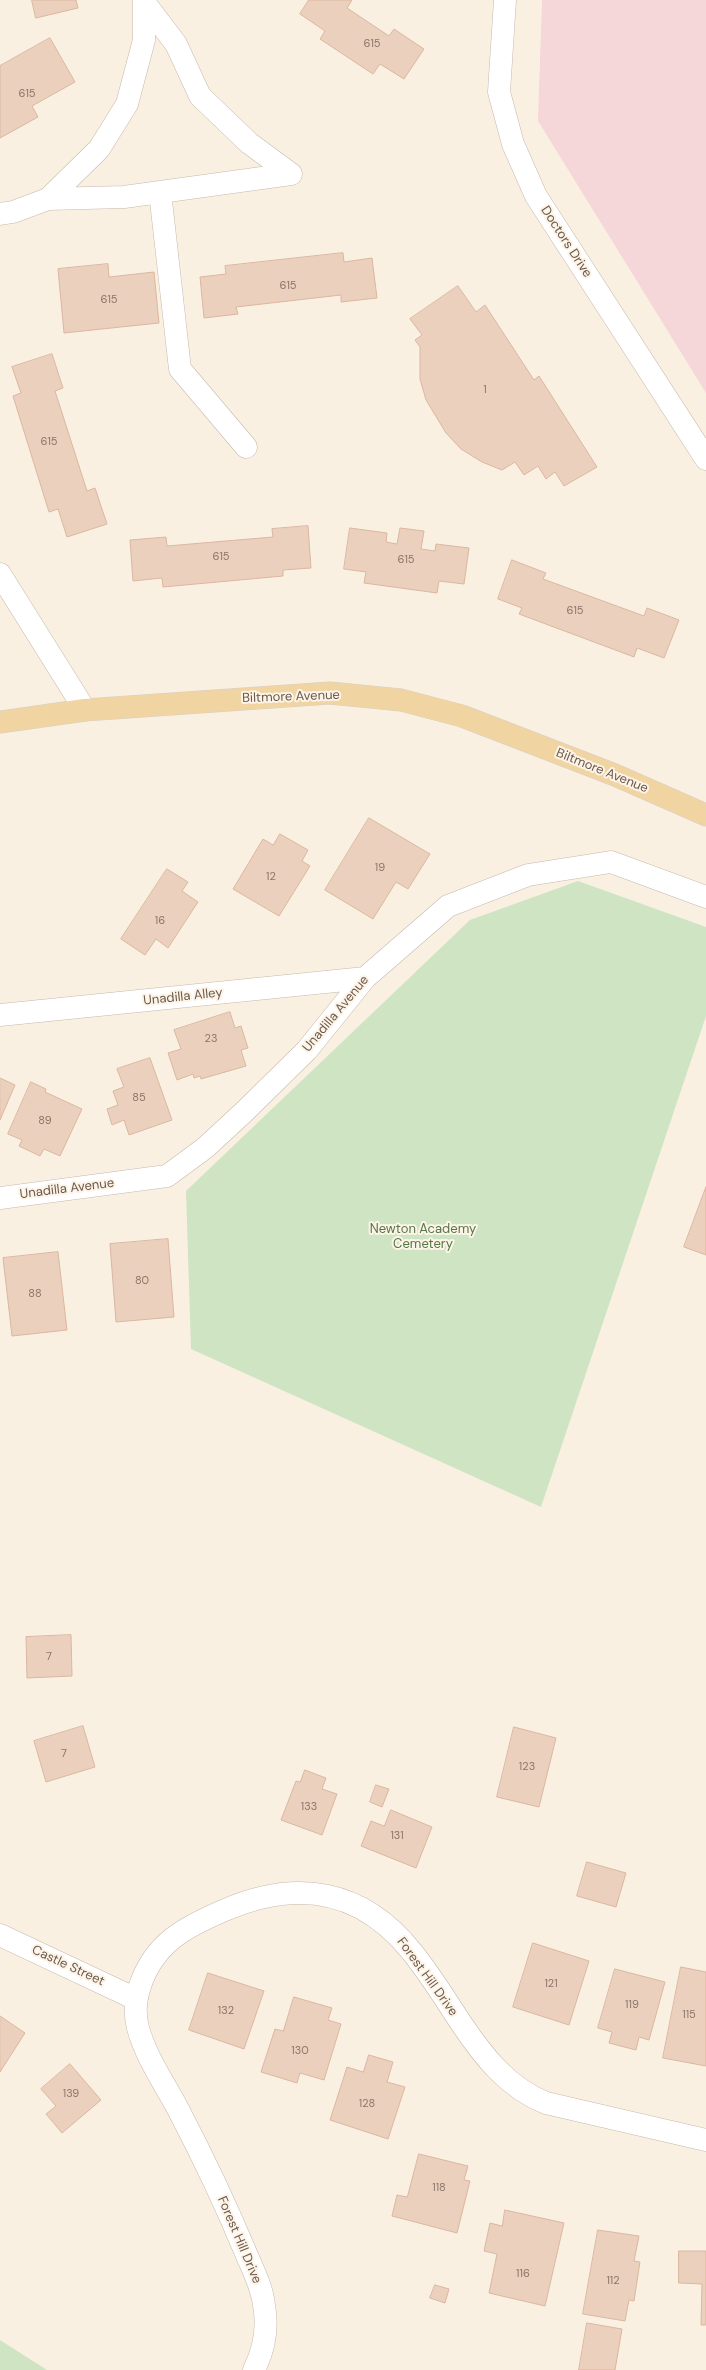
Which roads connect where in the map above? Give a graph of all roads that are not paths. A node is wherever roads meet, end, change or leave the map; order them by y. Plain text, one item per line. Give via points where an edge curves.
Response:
1 (505, 0) edge
2 (144, 1) edge
3 (160, 192) junction
4 (48, 199) junction
5 (0, 214) edge
6 (246, 447) dead end
7 (706, 459) edge
8 (0, 574) edge
9 (85, 710) junction
10 (0, 722) edge
11 (706, 815) edge
12 (706, 897) edge
13 (365, 978) junction
14 (0, 1015) edge
15 (0, 1198) edge
16 (0, 1935) edge
17 (136, 1999) junction
18 (706, 2140) edge
19 (254, 2370) edge

1 - 7 street, Doctors Drive via 499,92 513,144 536,196
2 - 3 street via 176,44 200,96 249,143 291,174
2 - 4 street via 144,40 126,104 99,149
3 - 4 street via 124,197
3 - 6 street via 180,369
4 - 5 street
8 - 9 street
9 - 10 main road, Biltmore Avenue
9 - 11 main road, Biltmore Avenue via 330,694 401,700 462,716 615,775
12 - 13 street, Unadilla Avenue via 611,862 528,875 448,906
13 - 14 street, Unadilla Alley
13 - 15 street, Unadilla Avenue via 307,1050 205,1148 167,1176
16 - 17 street, Castle Street
17 - 18 street, Forest Hill Drive via 145,1971 156,1953 166,1942 205,1919 247,1901 274,1894 307,1892 336,1897 373,1915 391,1929 418,1960 482,2053 508,2081 524,2093 546,2103
17 - 19 street, Forest Hill Drive via 138,2030 150,2058 220,2196 258,2281 264,2305 266,2331

